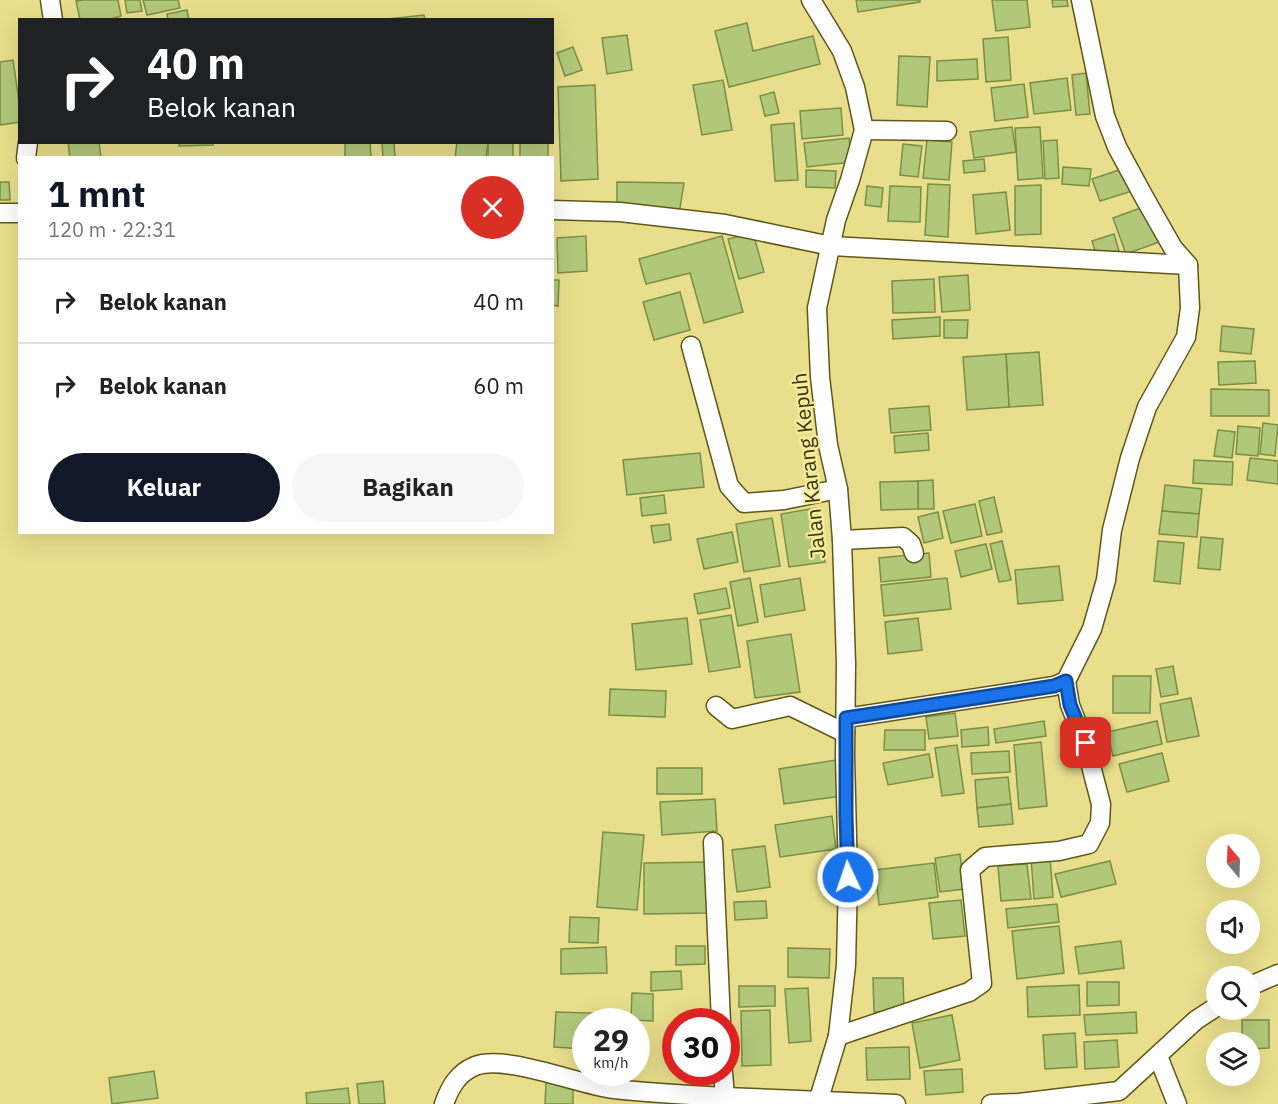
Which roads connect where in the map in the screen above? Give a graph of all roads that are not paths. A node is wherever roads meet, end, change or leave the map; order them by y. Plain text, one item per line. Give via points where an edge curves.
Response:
1 (50, 0) edge
2 (811, 0) edge
3 (1081, 0) edge
4 (53, 18) edge
5 (864, 130) junction
6 (947, 131) dead end
7 (554, 210) edge
8 (0, 213) edge
9 (18, 213) edge
10 (831, 246) junction
11 (1188, 265) junction
12 (691, 346) dead end
13 (838, 489) junction
14 (842, 540) junction
15 (914, 553) dead end
16 (1066, 681) junction
17 (716, 706) dead end
18 (846, 725) junction
19 (712, 842) dead end
20 (1278, 974) edge
21 (1260, 982) edge
22 (720, 1008) edge
23 (1206, 1014) edge
24 (838, 1036) junction
25 (1158, 1056) junction
26 (723, 1086) edge
27 (1114, 1098) edge
28 (724, 1101) edge
29 (818, 1102) junction
30 (444, 1104) edge
31 (896, 1104) edge
32 (991, 1104) edge
33 (1177, 1104) edge

1 - 4 street
2 - 5 street, Jalan Karang Kepuh via 842,51
3 - 11 street via 1105,116 1117,147 1173,248
5 - 6 street
5 - 10 street, Jalan Karang Kepuh
7 - 10 street via 620,212 725,224
8 - 9 street
10 - 11 street
10 - 13 street, Jalan Karang Kepuh via 818,320 820,378
11 - 16 street via 1190,308 1186,337 1147,406 1112,530 1107,580 1092,629
12 - 13 street via 729,486 744,503
13 - 14 street, Jalan Karang Kepuh
14 - 15 street via 903,537
14 - 18 street, Jalan Karang Kepuh
16 - 18 street
16 - 24 street via 1101,804 1100,823 1089,844 1059,851 985,857 970,870 982,983 961,995
17 - 18 street via 732,719 790,706
18 - 24 street, Jalan Karang Kepuh via 846,964
19 - 22 street
20 - 21 street
23 - 25 street
24 - 29 street, Jalan Karang Kepuh
25 - 27 street
25 - 33 street
26 - 28 street
27 - 32 street
28 - 29 street
28 - 30 street via 613,1089 495,1063 476,1066 458,1076
29 - 31 street

